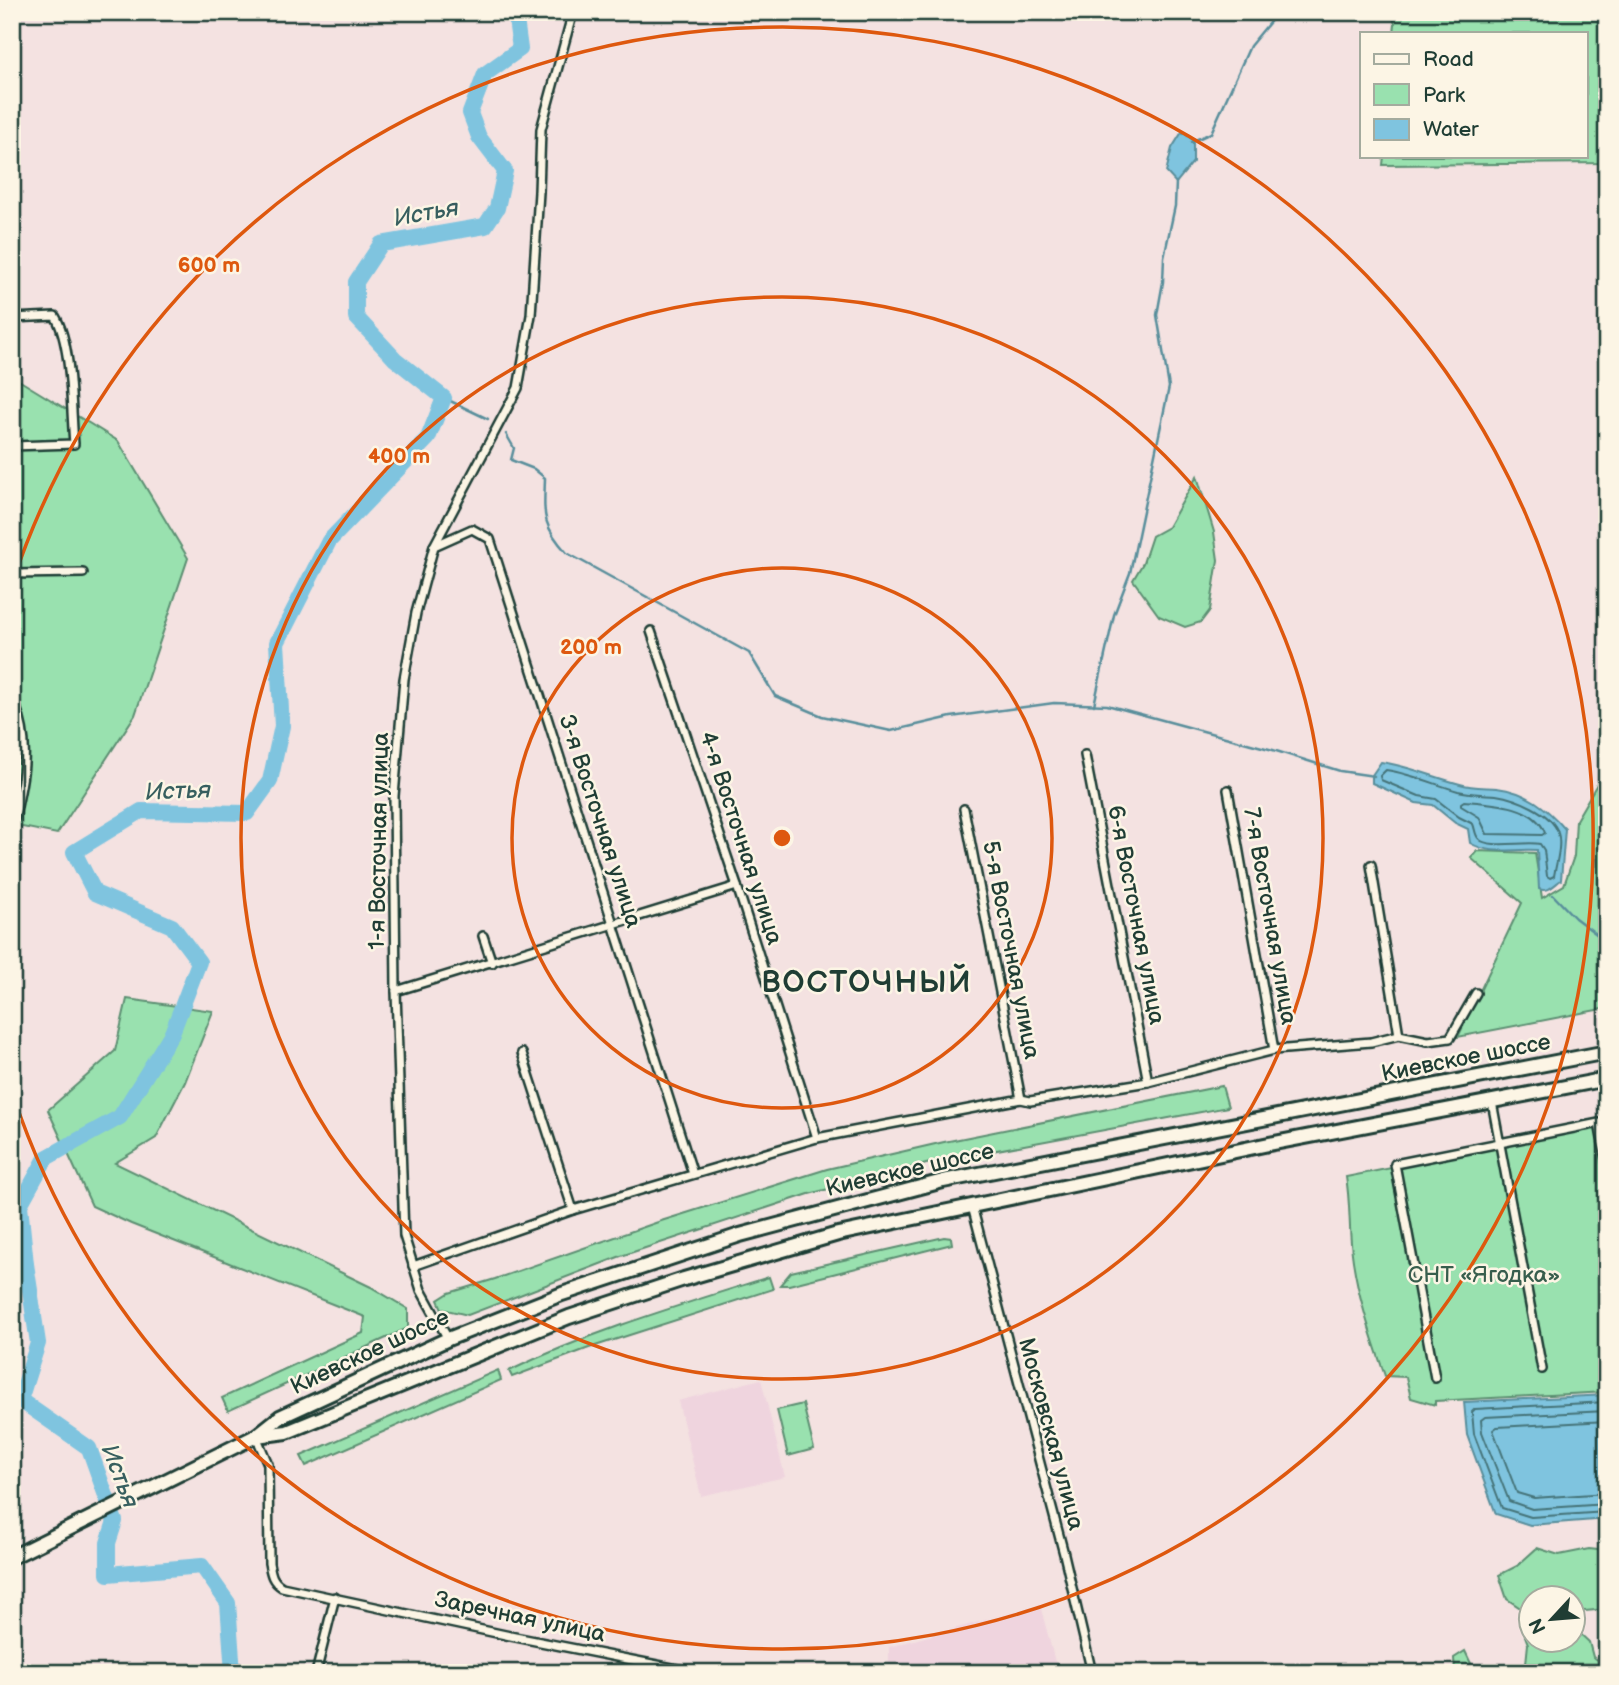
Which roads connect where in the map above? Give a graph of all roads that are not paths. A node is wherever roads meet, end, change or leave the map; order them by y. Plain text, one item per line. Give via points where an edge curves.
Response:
1 (573, 12) edge
2 (12, 318) edge
3 (12, 446) edge
4 (434, 547) junction
5 (83, 573) dead end
6 (12, 574) edge
7 (651, 631) dead end
8 (12, 705) edge
9 (1085, 755) dead end
10 (1228, 790) dead end
11 (964, 809) dead end
12 (12, 828) edge
13 (1371, 865) dead end
14 (737, 886) junction
15 (612, 924) junction
16 (483, 936) dead end
17 (492, 963) junction
18 (396, 991) junction
19 (1476, 993) dead end
20 (1399, 1035) junction
21 (1274, 1050) junction
22 (1607, 1052) edge
23 (522, 1053) dead end
24 (1607, 1079) edge
25 (1148, 1082) junction
26 (1021, 1099) junction
27 (1492, 1102) junction
28 (1603, 1123) edge
29 (817, 1138) junction
30 (1499, 1142) junction
31 (1607, 1164) edge
32 (693, 1174) junction
33 (972, 1205) junction
34 (573, 1210) junction
35 (760, 1229) junction
36 (769, 1253) junction
37 (413, 1266) junction
38 (448, 1339) junction
39 (1542, 1369) dead end
40 (1435, 1378) dead end
41 (256, 1436) junction
42 (12, 1557) edge
43 (335, 1597) junction
44 (316, 1673) edge
45 (698, 1673) edge
46 (1092, 1673) edge

1 - 4 street, 1-я Восточная улица via 541,130 531,315 518,387
2 - 3 street via 55,316 60,324 74,444
4 - 15 street, 3-я Восточная улица via 472,529 490,538
4 - 18 street, 1-я Восточная улица via 404,679 395,783
5 - 6 street
7 - 14 street, 4-я Восточная улица
8 - 12 street via 26,740
9 - 25 street, 6-я Восточная улица
10 - 21 street, 7-я Восточная улица
11 - 26 street, 5-я Восточная улица
13 - 20 street
14 - 15 street
14 - 29 street, 4-я Восточная улица
15 - 17 street
15 - 32 street, 3-я Восточная улица
16 - 17 street
17 - 18 street
18 - 37 street, 1-я Восточная улица via 404,1236
19 - 20 street via 1450,1038 1428,1041
20 - 21 street via 1371,1042
21 - 25 street
22 - 35 highway, Киевское шоссе via 943,1181
23 - 34 street
24 - 27 highway, Киевское шоссе
25 - 26 street
26 - 29 street
27 - 30 street
27 - 33 highway, Киевское шоссе
28 - 30 street
28 - 31 street
29 - 32 street
30 - 39 street
30 - 40 street via 1395,1164
32 - 34 street
33 - 36 highway, Киевское шоссе
33 - 46 street, Московская улица
34 - 37 street
35 - 36 highway via 750,1240 753,1248
35 - 38 highway, Киевское шоссе via 562,1294
36 - 41 highway, Киевское шоссе via 569,1317 287,1432
37 - 38 street, 1-я Восточная улица
38 - 41 highway, Киевское шоссе via 280,1417
41 - 42 highway, Киевское шоссе
41 - 43 street, Заречная улица via 268,1464 271,1576 282,1587
43 - 44 street
43 - 45 street, Заречная улица

